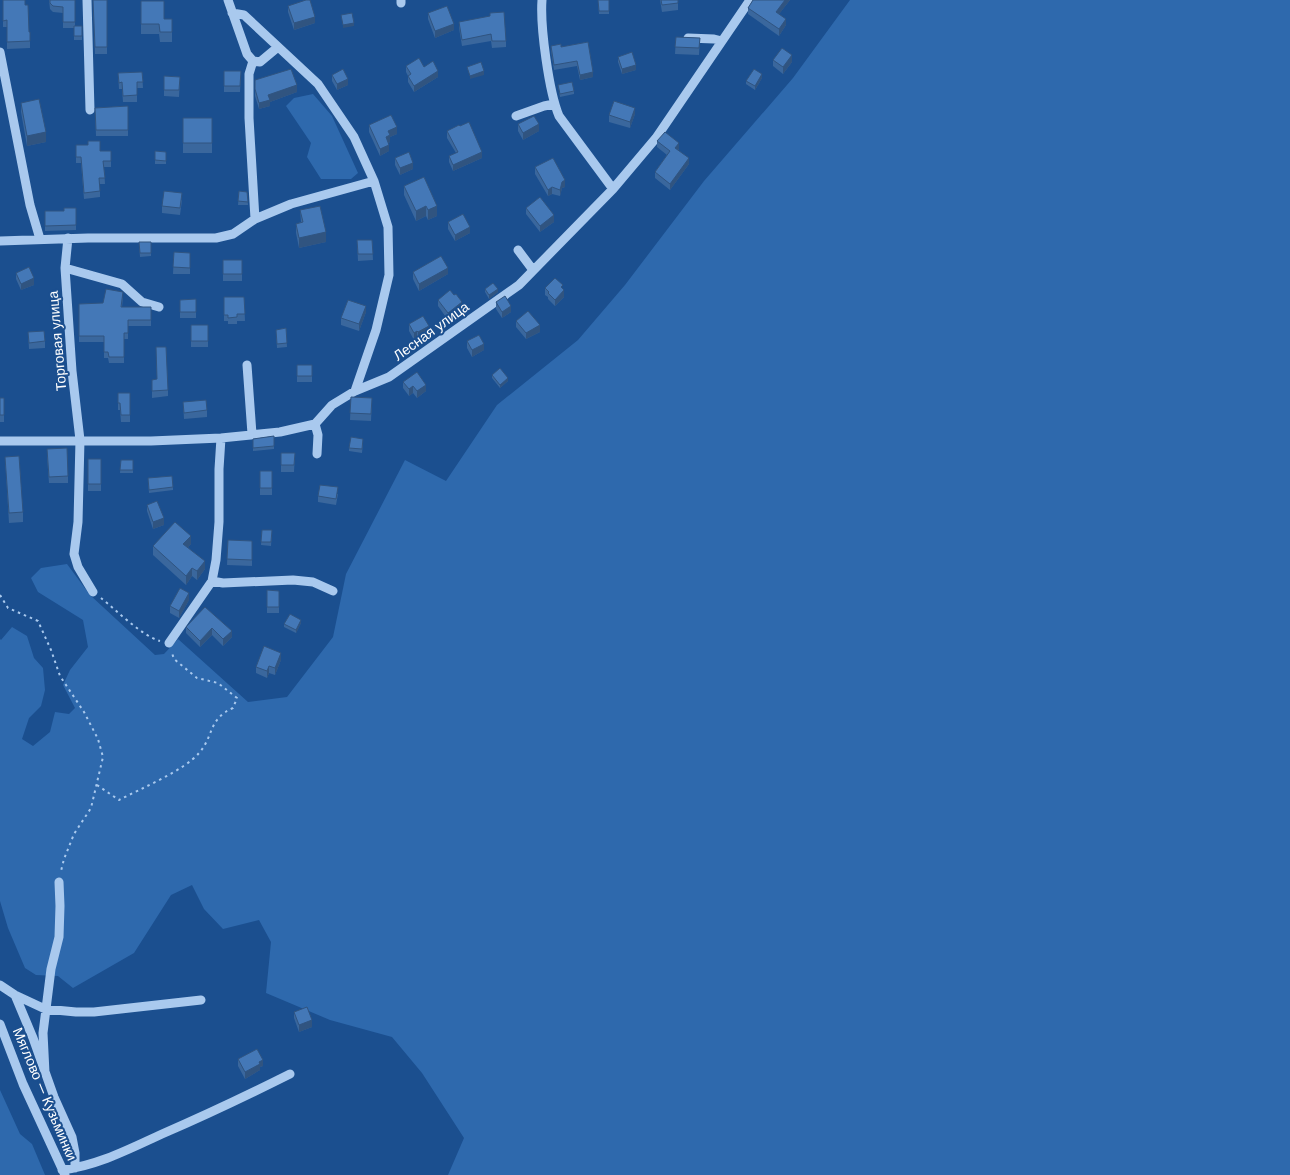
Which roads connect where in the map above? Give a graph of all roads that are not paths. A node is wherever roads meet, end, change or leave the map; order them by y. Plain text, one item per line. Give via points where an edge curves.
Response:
1 (88, 0) edge
2 (228, 0) edge
3 (542, 0) edge
4 (750, 0) edge
5 (232, 13) junction
6 (678, 38) edge
7 (722, 41) junction
8 (278, 47) junction
9 (0, 52) edge
10 (253, 61) junction
11 (554, 104) junction
12 (90, 110) dead end
13 (516, 116) dead end
14 (374, 181) junction
15 (613, 189) junction
16 (255, 219) junction
17 (68, 238) junction
18 (40, 239) junction
19 (0, 241) edge
20 (518, 250) dead end
21 (65, 268) junction
22 (533, 270) junction
23 (159, 307) dead end
24 (247, 365) dead end
25 (355, 391) junction
26 (315, 424) junction
27 (252, 434) junction
28 (221, 438) junction
29 (80, 440) junction
30 (0, 441) edge
31 (317, 454) dead end
32 (212, 581) junction
33 (333, 591) dead end
34 (93, 592) road end
35 (169, 643) road end
36 (58, 882) road end
37 (0, 985) edge
38 (14, 995) junction
39 (201, 1000) dead end
40 (45, 1009) junction
41 (0, 1024) edge
42 (45, 1073) junction
43 (290, 1074) dead end
44 (75, 1168) junction
45 (64, 1173) edge

1 - 12 street
2 - 5 street
3 - 11 street
4 - 7 street, Лесная улица
5 - 8 street via 244,15
5 - 10 street via 247,54
6 - 7 street
7 - 15 street, Лесная улица via 656,138
8 - 10 street via 260,62
8 - 14 street via 318,84 354,137
9 - 18 street via 30,205
10 - 16 street via 249,74 249,118
11 - 13 street
11 - 15 street via 559,116
14 - 16 street via 291,204
14 - 25 street via 388,227 389,275 376,330
15 - 22 street, Лесная улица
16 - 17 street via 234,234 216,238
17 - 18 street
17 - 21 street, Торговая улица
18 - 19 street
20 - 22 street
21 - 23 street via 122,284 142,302
21 - 29 street, Торговая улица
22 - 25 street, Лесная улица via 519,284 389,377
24 - 27 street
25 - 26 street, Лесная улица via 332,405
26 - 27 street
26 - 31 street
27 - 28 street
28 - 29 street
28 - 32 street via 219,522
29 - 30 street
29 - 34 street, Торговая улица via 74,554
32 - 33 street via 293,580 313,582
32 - 35 street
36 - 40 street via 59,937
37 - 38 street
38 - 40 street
38 - 42 street
39 - 40 street via 94,1012
40 - 42 street
41 - 45 street, Мяглово — Кузьминки via 23,1084
42 - 44 street via 72,1137
43 - 44 street via 109,1159
44 - 45 street

